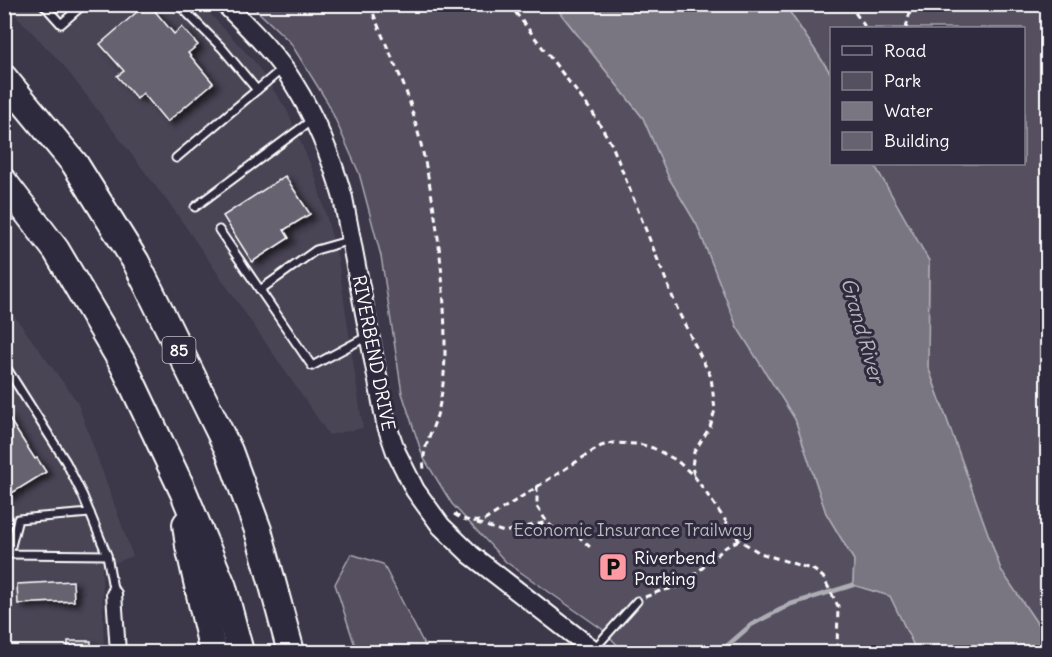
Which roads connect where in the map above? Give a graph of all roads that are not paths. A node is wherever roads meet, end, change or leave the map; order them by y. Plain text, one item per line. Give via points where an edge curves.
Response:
1 (44, 4) edge
2 (84, 4) edge
3 (178, 4) edge
4 (225, 4) edge
5 (283, 68) junction
6 (4, 78) edge
7 (257, 90) junction
8 (312, 120) junction
9 (176, 158) dead end
10 (4, 182) edge
11 (195, 207) dead end
12 (219, 231) dead end
13 (352, 240) junction
14 (260, 290) junction
15 (370, 335) junction
16 (4, 364) edge
17 (183, 491) junction
18 (90, 513) junction
19 (7, 552) edge
20 (106, 555) junction
21 (114, 594) joint
22 (637, 601) road end
23 (595, 651) edge
24 (118, 652) edge
25 (213, 652) edge
26 (240, 652) edge
27 (291, 652) edge

1 - 2 lane via 61,24
3 - 7 lane
4 - 5 street, RIVERBEND DRIVE
5 - 7 lane
5 - 8 street, RIVERBEND DRIVE
6 - 27 highway, 85 via 75,164 136,262 229,451 258,530
7 - 9 lane
8 - 11 lane
8 - 13 street, RIVERBEND DRIVE via 333,165
10 - 17 highway via 56,250 123,364
12 - 14 lane
13 - 14 lane via 316,250
13 - 15 street, RIVERBEND DRIVE
14 - 15 lane via 312,366
15 - 23 street, RIVERBEND DRIVE via 386,423 396,452 424,504 471,555
16 - 18 lane via 66,462
17 - 25 highway via 189,546
17 - 26 highway via 224,587
18 - 19 lane via 18,519
18 - 20 lane
19 - 20 lane
20 - 21 lane
21 - 24 street
22 - 23 lane

